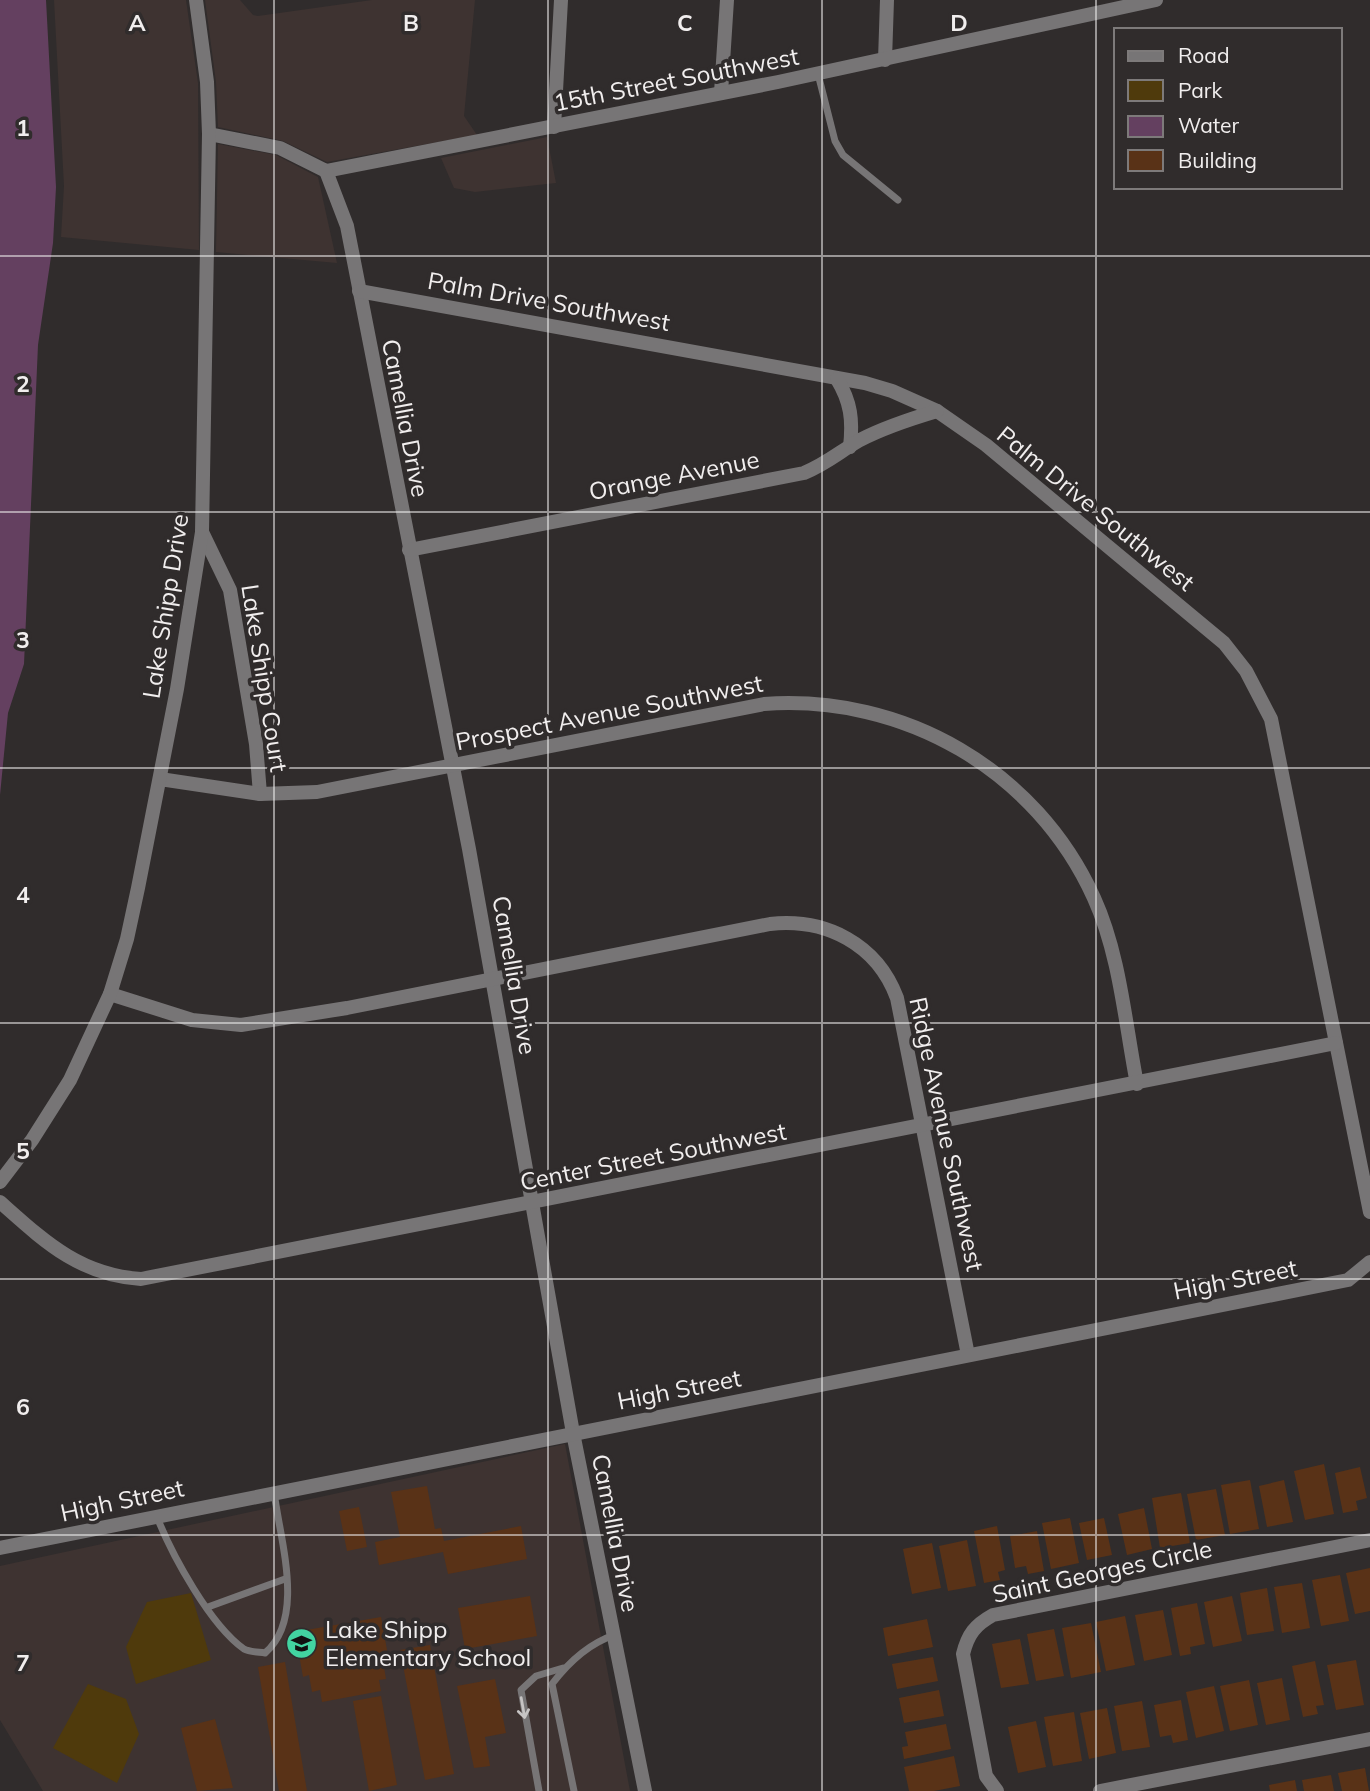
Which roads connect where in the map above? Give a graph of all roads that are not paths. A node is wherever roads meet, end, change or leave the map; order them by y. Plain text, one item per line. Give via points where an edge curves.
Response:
1 (196, 0) edge
2 (561, 0) edge
3 (727, 0) edge
4 (887, 0) edge
5 (1156, 0) edge
6 (885, 60) junction
7 (818, 74) junction
8 (721, 93) junction
9 (554, 127) junction
10 (209, 134) junction
11 (326, 171) junction
12 (898, 200) dead end
13 (359, 290) junction
14 (837, 379) junction
15 (937, 411) junction
16 (850, 447) junction
17 (202, 532) junction
18 (409, 550) junction
19 (452, 765) junction
20 (160, 779) junction
21 (260, 794) junction
22 (493, 977) junction
23 (110, 993) junction
24 (1336, 1044) junction
25 (1137, 1084) junction
26 (923, 1126) junction
27 (0, 1182) edge
28 (0, 1202) edge
29 (533, 1203) junction
30 (1370, 1212) edge
31 (1367, 1265) edge
32 (968, 1355) junction
33 (573, 1433) junction
34 (274, 1492) junction
35 (157, 1516) junction
36 (1370, 1540) edge
37 (0, 1548) edge
38 (285, 1579) junction
39 (208, 1607) junction
40 (614, 1635) junction
41 (564, 1668) junction
42 (1370, 1739) edge
43 (540, 1791) edge
44 (574, 1791) edge
45 (645, 1791) edge
46 (997, 1791) edge
47 (1100, 1791) edge

1 - 10 street, Lake Shipp Drive
2 - 9 street
3 - 8 street
4 - 6 street
5 - 6 street, 15th Street Southwest
6 - 7 street, 15th Street Southwest
7 - 8 street, 15th Street Southwest
7 - 12 lane via 835,141 843,155
8 - 9 street, 15th Street Southwest
9 - 11 street, 15th Street Southwest
10 - 11 street via 280,148
10 - 17 street, Lake Shipp Drive
11 - 13 street, Camellia Drive via 347,226
13 - 14 street, Palm Drive Southwest
13 - 18 street, Camellia Drive
14 - 15 street, Palm Drive Southwest via 892,391
14 - 16 street via 852,411
15 - 16 street, Orange Avenue via 892,425
15 - 24 street, Palm Drive Southwest via 1006,460 1142,573 1224,643 1246,671 1271,719
16 - 18 street, Orange Avenue via 831,462 804,473
17 - 20 street, Lake Shipp Drive
17 - 21 street, Lake Shipp Court via 230,590
18 - 19 street, Camellia Drive
19 - 21 street, Prospect Avenue Southwest via 317,792
19 - 22 street, Camellia Drive
19 - 25 street, Prospect Avenue Southwest via 764,704 839,706 874,713 953,744 1013,786 1039,813 1071,855 1095,899 1110,945
20 - 21 street, Prospect Avenue Southwest
20 - 23 street, Lake Shipp Drive via 127,939
22 - 23 street, Ridge Avenue Southwest via 242,1025 191,1020
22 - 26 street, Ridge Avenue Southwest via 770,924 807,924 832,930 875,961 893,987
22 - 29 street, Camellia Drive
23 - 27 street, Lake Shipp Drive via 70,1080
24 - 25 street, Center Street Southwest
24 - 30 street, Palm Drive Southwest
25 - 26 street, Center Street Southwest
26 - 29 street, Center Street Southwest
26 - 32 street, Ridge Avenue Southwest
28 - 29 street, Center Street Southwest via 77,1263 107,1275 141,1279
29 - 33 street, Camellia Drive
31 - 32 street, High Street via 1348,1280
32 - 33 street, High Street
33 - 34 street, High Street
33 - 40 street, Camellia Drive
34 - 35 street, High Street
34 - 38 lane
35 - 37 street, High Street
35 - 39 lane via 169,1546
36 - 46 street, Saint Georges Circle via 993,1615 978,1623 963,1654 986,1776
38 - 39 lane
38 - 39 lane via 289,1606 282,1633 265,1653 246,1651
40 - 41 lane via 598,1640
40 - 45 street, Camellia Drive
41 -> 43 lane via 536,1676 521,1690
41 - 44 lane via 552,1684
42 - 47 street

